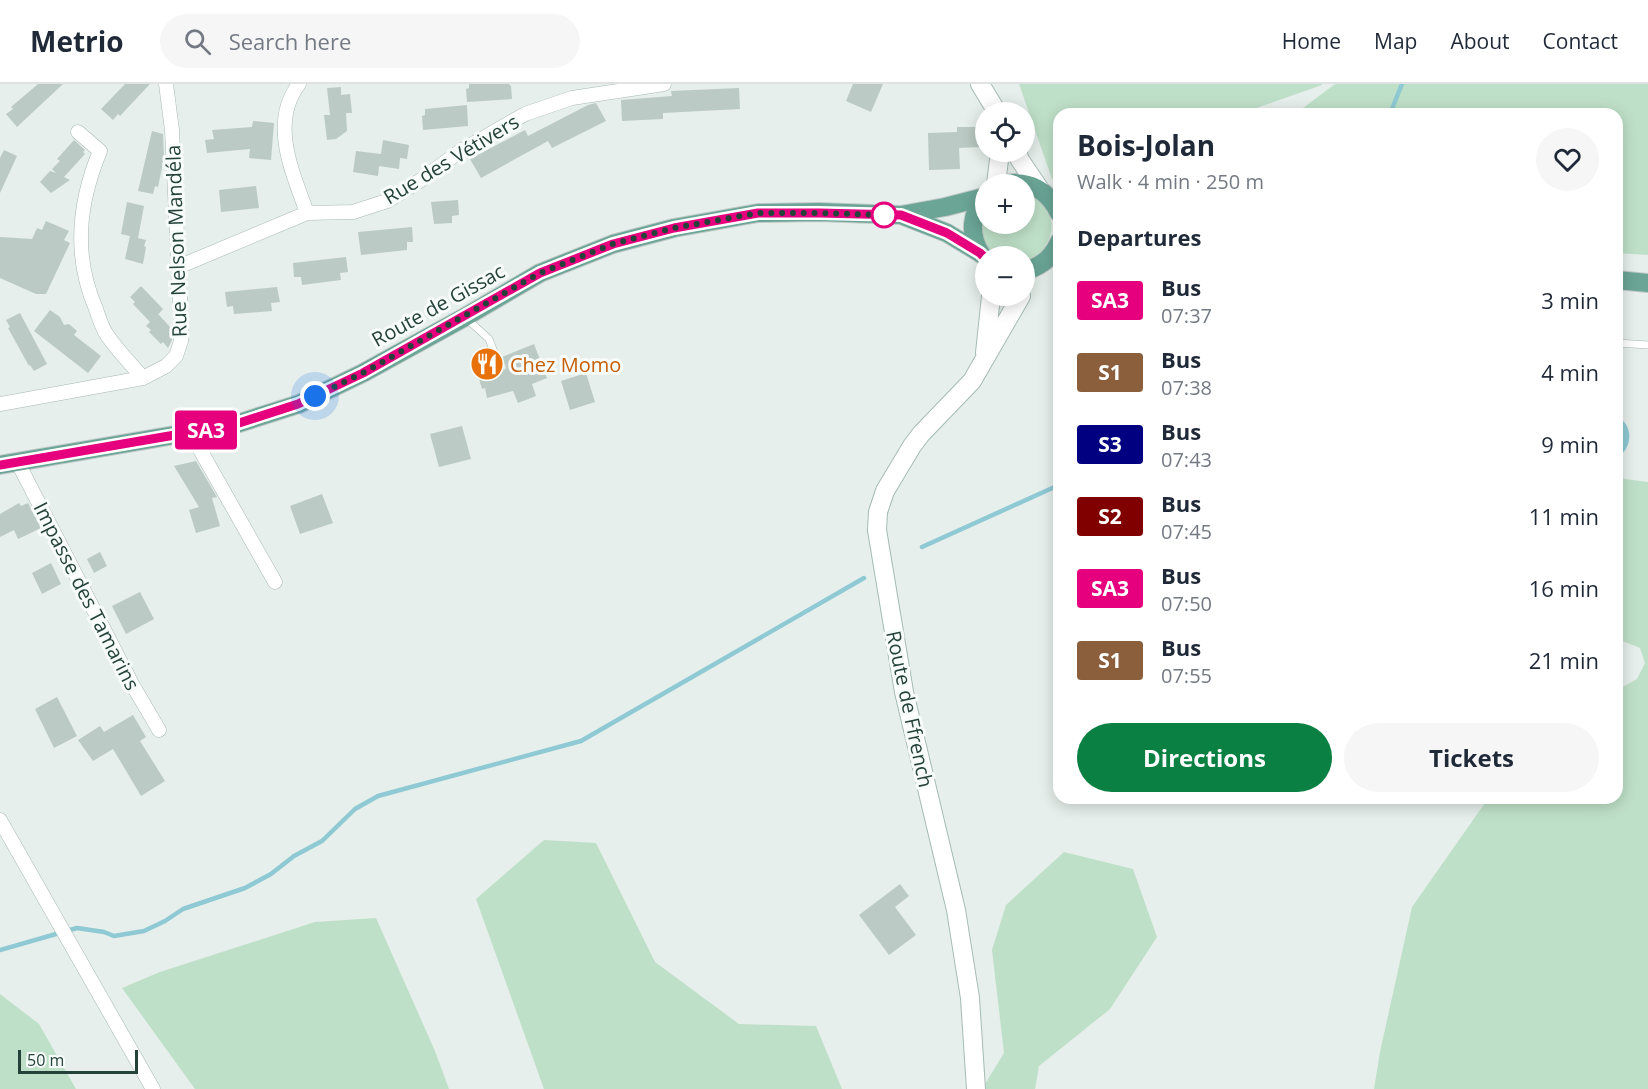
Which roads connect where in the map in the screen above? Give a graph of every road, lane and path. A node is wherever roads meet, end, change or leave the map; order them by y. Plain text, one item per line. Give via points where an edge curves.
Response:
1 (166, 84) edge
2 (299, 84) edge
3 (664, 84) edge
4 (980, 84) edge
5 (627, 86) edge
6 (990, 102) edge
7 (78, 132) dead end
8 (1021, 162) edge
9 (1035, 187) edge
10 (1039, 188) junction
11 (975, 197) edge
12 (1053, 202) edge
13 (307, 213) junction
14 (975, 213) edge
15 (901, 215) junction
16 (978, 246) edge
17 (1053, 250) edge
18 (975, 251) edge
19 (1043, 263) edge
20 (178, 267) junction
21 (1623, 281) edge
22 (1648, 283) edge
23 (990, 306) edge
24 (1015, 306) edge
25 (465, 317) junction
26 (1623, 343) edge
27 (1648, 345) edge
28 (984, 361) junction
29 (500, 368) dead end
30 (143, 378) junction
31 (0, 404) edge
32 (190, 432) junction
33 (8, 463) edge
34 (275, 582) dead end
35 (159, 730) dead end
36 (0, 820) edge
37 (153, 1089) edge
38 (976, 1089) edge

1 - 20 street, Rue Nelson Mandéla
2 - 13 street via 286,110 284,140
3 - 5 street, Rue des Vétivers
4 - 6 main road
5 - 13 street, Rue des Vétivers via 525,114 459,152 387,201 352,212
7 - 30 street via 100,152 90,174 80,221 79,244 89,294 106,334
8 - 10 main road
9 - 10 main road
10 - 12 main road
11 - 15 main road, Route de Gissac
13 - 20 street
14 - 16 main road via 973,234
15 - 18 main road, Route de Gissac via 947,233
15 - 25 main road, Route de Gissac via 758,213 674,228 613,244 540,273
17 - 19 main road
20 - 30 street, Rue Nelson Mandéla via 181,340 177,356
21 - 22 main road
23 - 28 main road, Route de Ffrench
24 - 28 main road, Route de Ffrench
25 - 29 lane via 489,339
25 - 32 main road, Route de Gissac via 298,404 233,425
26 - 27 lane
28 - 38 main road, Route de Ffrench via 972,381 912,446 885,491 877,530 904,692 956,910 970,998
30 - 31 street, Rue Nelson Mandéla
32 - 33 main road, Route de Gissac
32 - 34 street
33 - 35 street, Impasse des Tamarins
36 - 37 street

